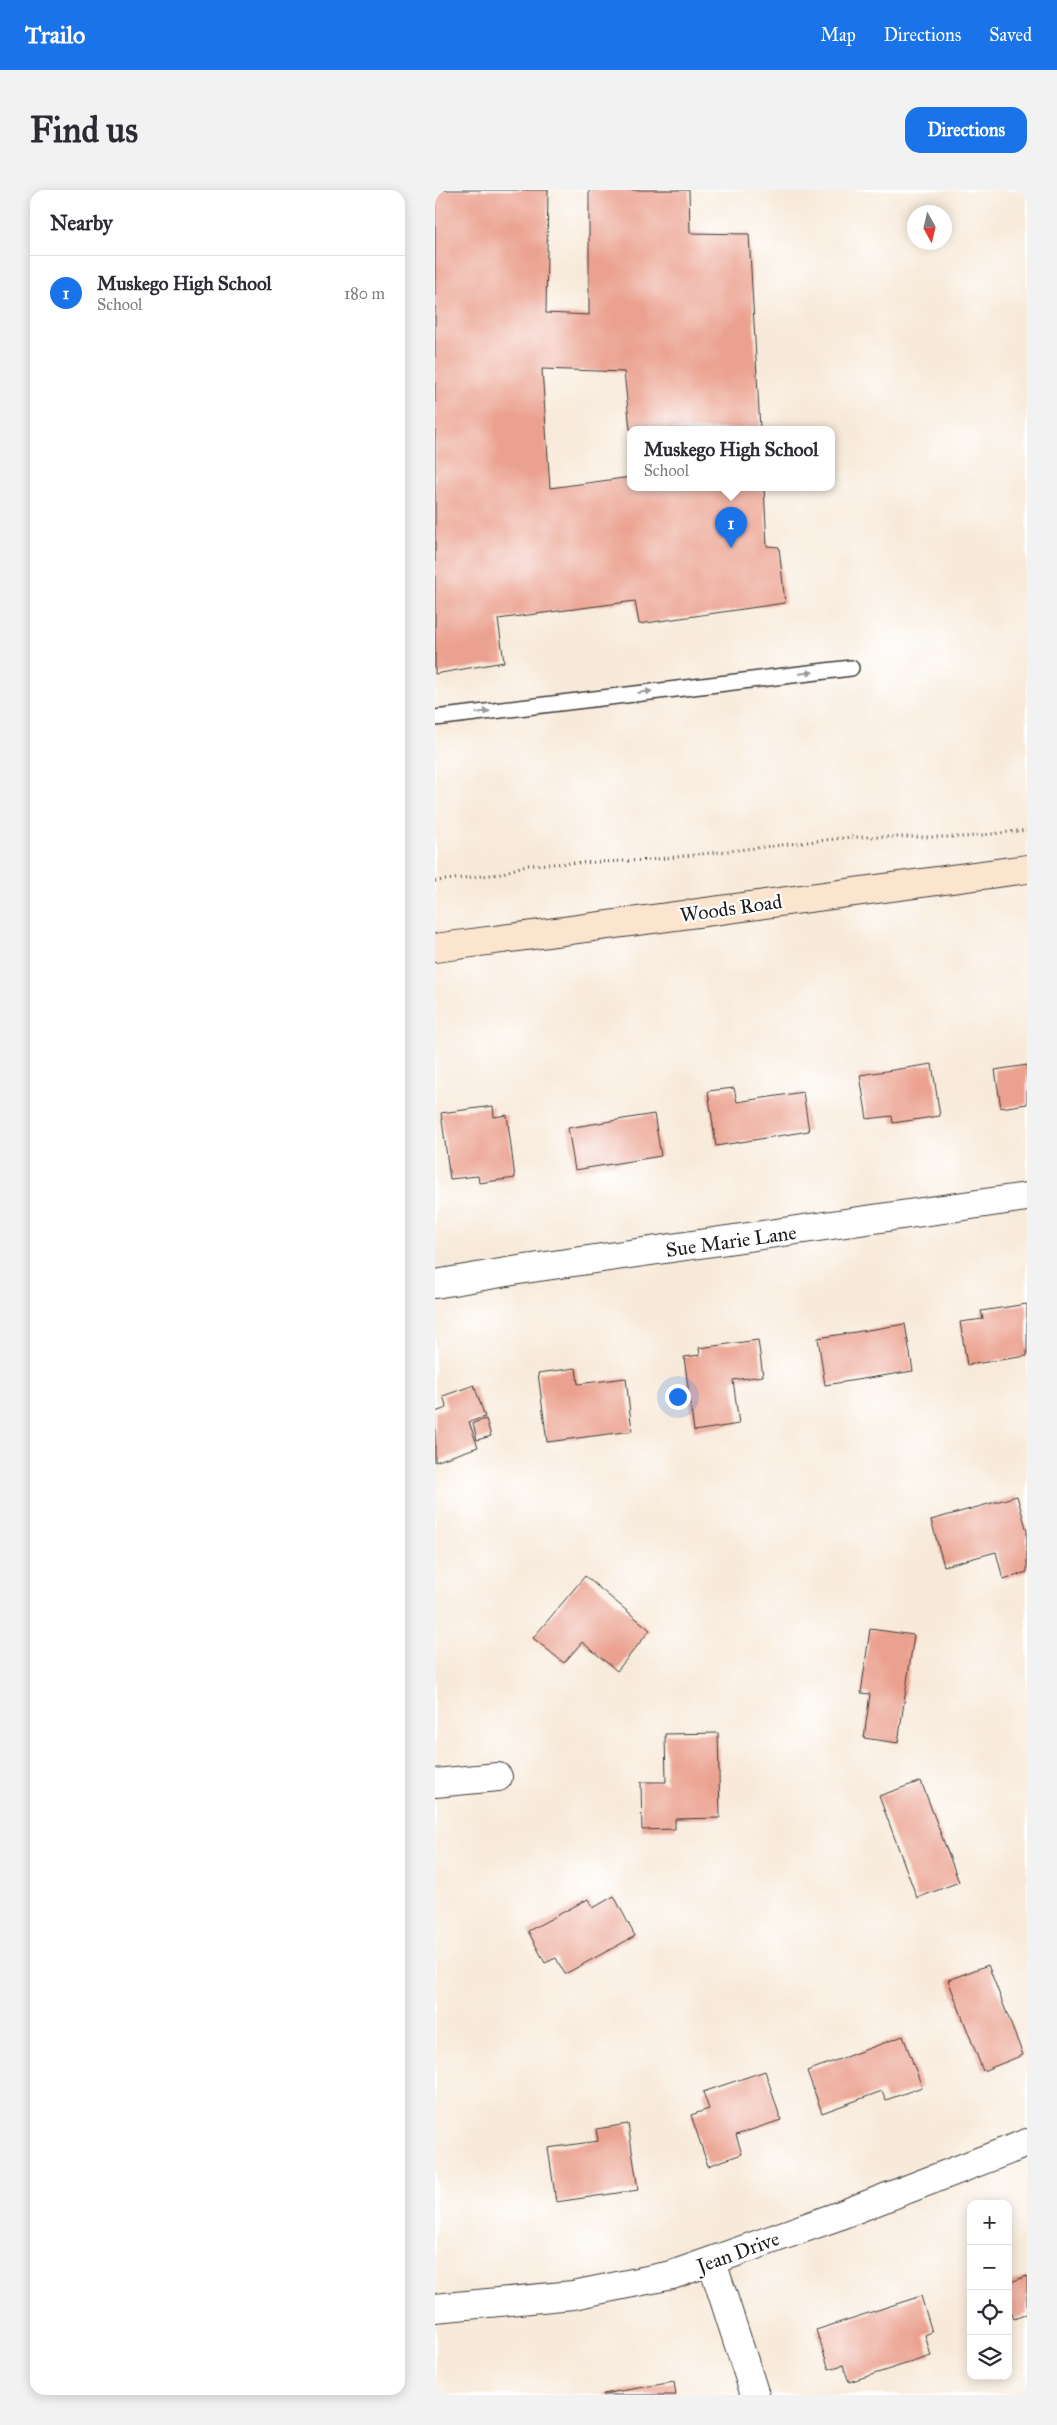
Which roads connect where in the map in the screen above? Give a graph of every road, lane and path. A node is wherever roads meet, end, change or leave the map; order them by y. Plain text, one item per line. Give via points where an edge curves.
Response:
1 (851, 668) dead end
2 (435, 718) edge
3 (1027, 830) edge
4 (1027, 869) edge
5 (435, 881) edge
6 (435, 948) edge
7 (1027, 1198) edge
8 (435, 1284) edge
9 (498, 1777) dead end
10 (435, 1783) edge
11 (1027, 2143) edge
12 (712, 2262) junction
13 (435, 2308) edge
14 (755, 2395) edge

2 -> 1 lane
3 - 5 path via 965,837 852,837 649,860 526,865 500,874
4 - 6 street, Woods Road
7 - 8 street, Sue Marie Lane
9 - 10 street
11 - 12 street, Jean Drive
12 - 13 street, Jean Drive via 672,2276 573,2295
12 - 14 street

